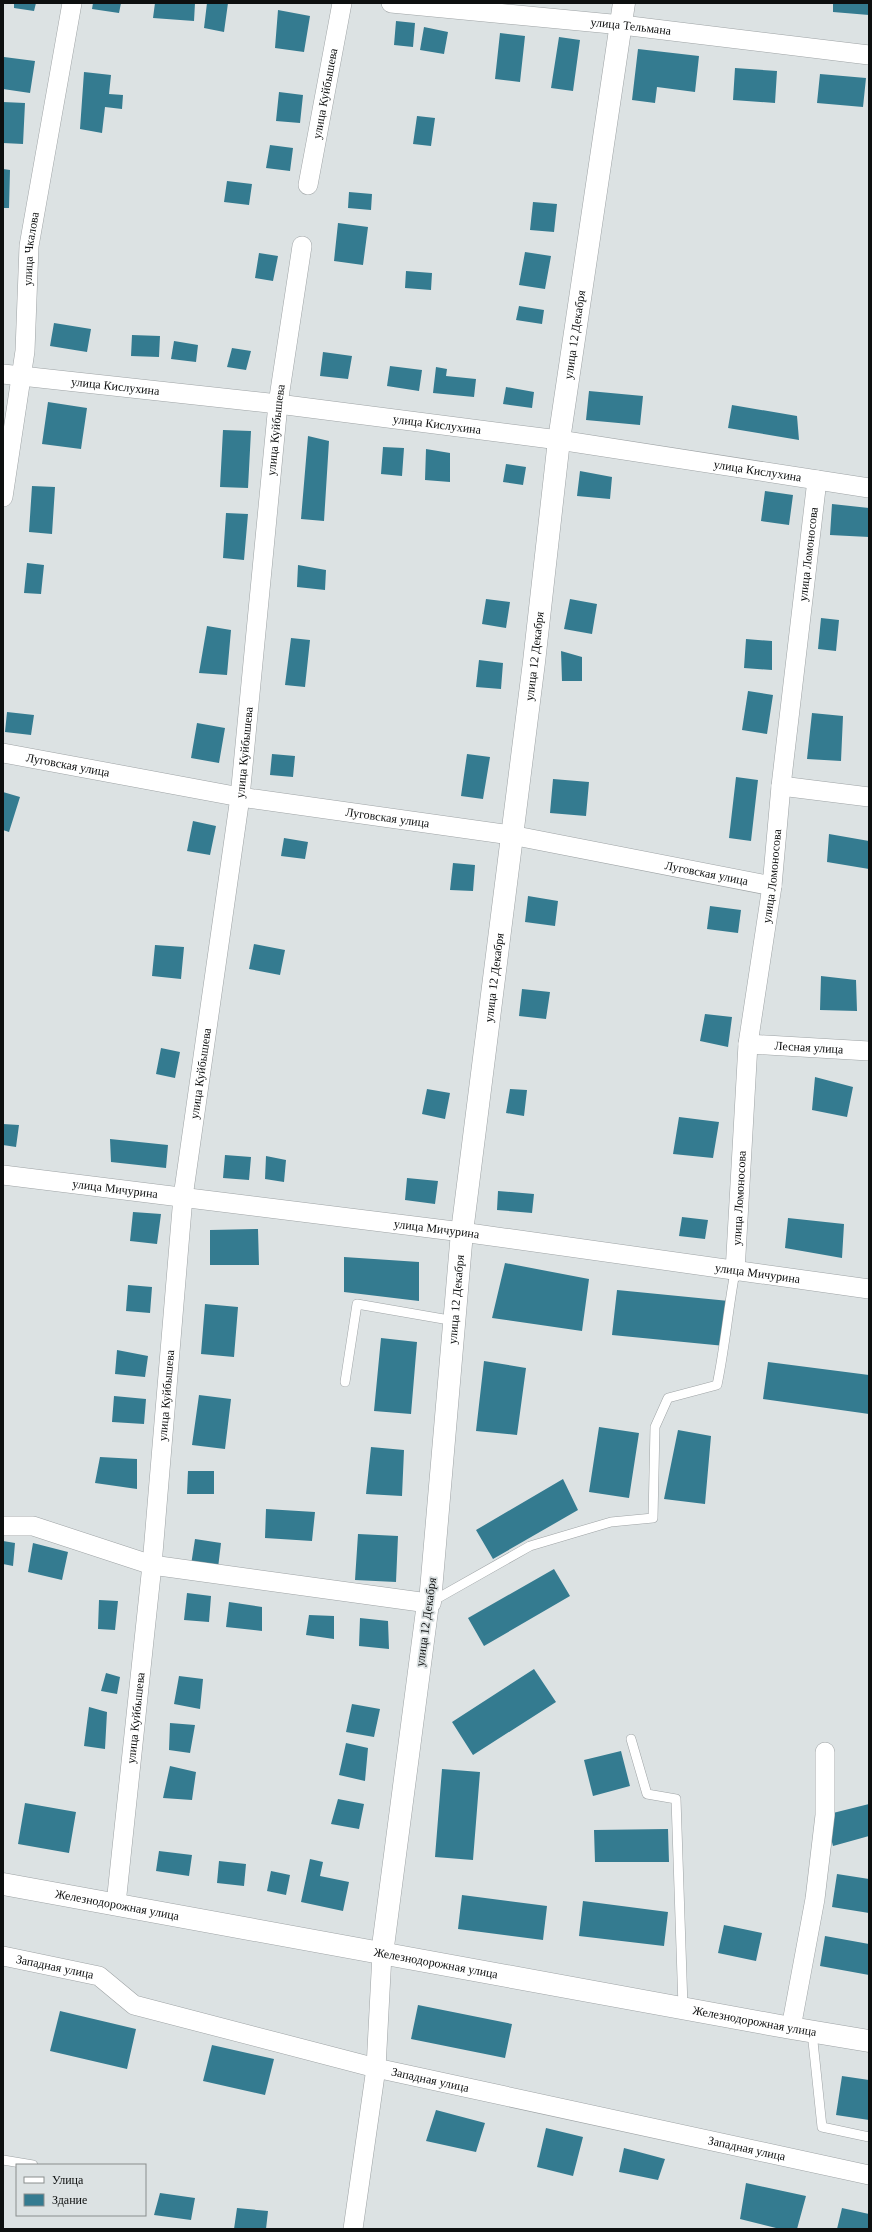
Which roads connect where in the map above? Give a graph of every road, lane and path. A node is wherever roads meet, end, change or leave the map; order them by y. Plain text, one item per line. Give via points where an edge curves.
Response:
1 (72, 3) edge
2 (342, 3) edge
3 (391, 3) edge
4 (624, 3) edge
5 (622, 25) junction
6 (869, 55) edge
7 (308, 185) dead end
8 (302, 246) dead end
9 (12, 376) edge
10 (278, 404) junction
11 (559, 440) junction
12 (817, 480) junction
13 (869, 488) edge
14 (3, 497) edge
15 (3, 752) edge
16 (781, 786) junction
17 (240, 797) junction
18 (869, 797) edge
19 (511, 835) junction
20 (772, 886) junction
21 (748, 1044) junction
22 (869, 1051) edge
23 (3, 1175) edge
24 (183, 1197) junction
25 (462, 1232) junction
26 (735, 1272) junction
27 (869, 1290) edge
28 (454, 1321) junction
29 (345, 1382) dead end
30 (3, 1526) edge
31 (152, 1565) junction
32 (429, 1603) junction
33 (631, 1739) dead end
34 (825, 1752) dead end
35 (3, 1884) edge
36 (116, 1904) junction
37 (382, 1954) junction
38 (3, 1956) edge
39 (682, 2007) junction
40 (790, 2028) junction
41 (812, 2032) junction
42 (869, 2041) edge
43 (376, 2068) junction
44 (869, 2138) edge
45 (3, 2160) edge
46 (27, 2164) edge
47 (869, 2175) edge
48 (353, 2229) edge

1 - 9 street, улица Чкалова via 29,246 25,351
2 - 7 street, улица Куйбышева
3 - 5 street, улица Тельмана
4 - 5 street, улица 12 Декабря
5 - 6 street, улица Тельмана
5 - 11 street, улица 12 Декабря
8 - 10 street, улица Куйбышева
9 - 10 street, улица Кислухина
9 - 14 street, улица Чкалова
10 - 11 street, улица Кислухина
10 - 17 street, улица Куйбышева
11 - 12 street, улица Кислухина
11 - 19 street, улица 12 Декабря
12 - 13 street, улица Кислухина
12 - 16 street, улица Ломоносова
15 - 17 street, Луговская улица
16 - 18 street
16 - 20 street, улица Ломоносова
17 - 19 street, Луговская улица
17 - 24 street, улица Куйбышева
19 - 20 street, Луговская улица
19 - 25 street, улица 12 Декабря
20 - 21 street, улица Ломоносова
21 - 22 street, Лесная улица
21 - 26 street, улица Ломоносова
23 - 24 street, улица Мичурина
24 - 25 street, улица Мичурина
24 - 31 street, улица Куйбышева
25 - 26 street, улица Мичурина
25 - 28 street, улица 12 Декабря
26 - 27 street, улица Мичурина
26 - 32 lane via 717,1385 668,1398 655,1427 653,1518 611,1522 530,1546
28 - 29 lane via 357,1304
28 - 32 street, улица 12 Декабря
30 - 31 street via 33,1526
31 - 32 street
31 - 36 street, улица Куйбышева
32 - 37 street, улица 12 Декабря
33 - 39 lane via 647,1794 676,1799
34 - 40 street via 825,1815 815,1899
35 - 36 street, Железнодорожная улица
36 - 37 street, Железнодорожная улица
37 - 39 street, Железнодорожная улица
37 - 43 street
38 - 43 street, Западная улица via 99,1976 134,2005
39 - 40 street, Железнодорожная улица
40 - 41 street, Железнодорожная улица
41 - 42 street, Железнодорожная улица
41 - 44 lane via 822,2127
43 - 47 street, Западная улица
43 - 48 street
45 - 46 lane

